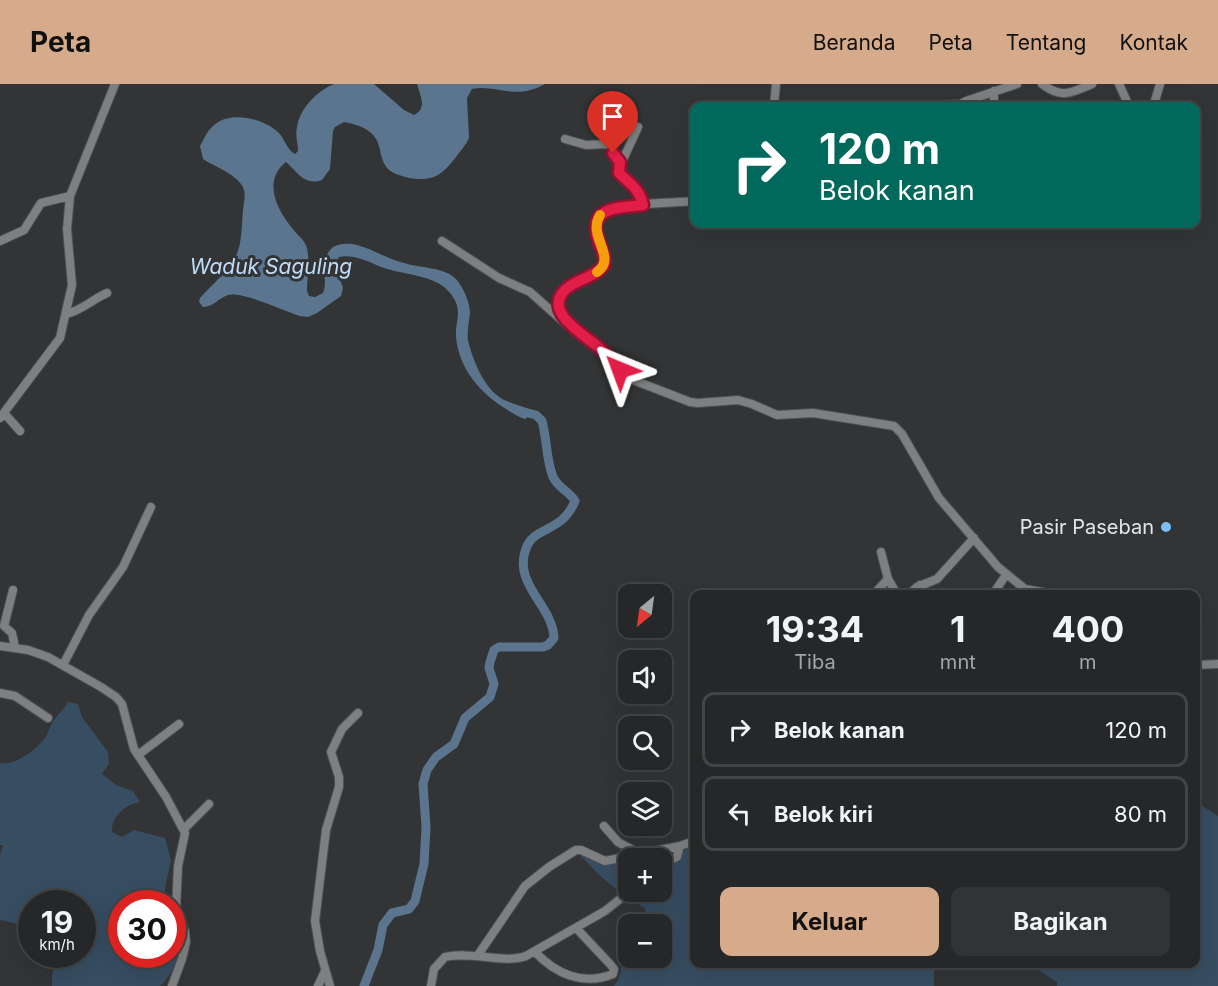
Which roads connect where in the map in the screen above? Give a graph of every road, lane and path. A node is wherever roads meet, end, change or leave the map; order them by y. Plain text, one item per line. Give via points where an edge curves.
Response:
1 (115, 84) edge
2 (776, 84) edge
3 (1017, 84) edge
4 (1042, 84) edge
5 (1092, 84) edge
6 (1119, 84) edge
7 (1160, 84) edge
8 (994, 91) junction
9 (1155, 101) dead end
10 (774, 102) edge
11 (974, 102) edge
12 (994, 102) edge
13 (1127, 102) edge
14 (638, 127) dead end
15 (565, 139) dead end
16 (620, 166) junction
17 (70, 196) junction
18 (690, 201) edge
19 (643, 205) junction
20 (0, 241) edge
21 (442, 241) dead end
22 (107, 293) dead end
23 (66, 314) junction
24 (576, 330) junction
25 (2, 416) edge
26 (20, 431) dead end
27 (151, 507) dead end
28 (974, 538) junction
29 (881, 552) dead end
30 (1006, 575) junction
31 (888, 579) junction
32 (920, 585) junction
33 (13, 590) dead end
34 (878, 590) edge
35 (895, 590) edge
36 (914, 590) edge
37 (924, 590) edge
38 (996, 590) edge
39 (1025, 590) edge
40 (0, 646) edge
41 (15, 647) junction
42 (1218, 664) edge
43 (63, 665) junction
44 (1200, 665) edge
45 (0, 693) edge
46 (358, 713) dead end
47 (48, 718) dead end
48 (179, 724) dead end
49 (138, 755) junction
50 (209, 804) dead end
51 (604, 826) dead end
52 (184, 829) junction
53 (690, 842) edge
54 (680, 846) junction
55 (628, 848) edge
56 (671, 848) edge
57 (618, 859) edge
58 (672, 860) edge
59 (618, 901) edge
60 (577, 929) junction
61 (535, 952) junction
62 (478, 956) junction
63 (325, 970) junction
64 (172, 986) edge
65 (318, 986) edge
66 (330, 986) edge
67 (431, 986) edge

1 - 17 street
2 - 10 street
3 - 8 street
4 - 5 street via 1064,94
6 - 13 street
7 - 9 street
8 - 11 street
8 - 12 street
14 - 16 street
15 - 16 street via 588,145 608,144
16 - 19 street via 619,173 635,187
17 - 20 street via 41,203 24,230
17 - 23 street via 67,229 72,285
18 - 19 street
19 - 24 street via 608,210 598,218 596,230 604,265 569,287 559,299 561,311
21 - 24 street via 499,278 530,292
22 - 23 street
23 - 25 street via 57,343
24 - 28 street via 631,380 690,402 733,399 777,415 813,413 894,426 939,498
25 - 26 street
27 - 43 street via 123,567 89,615
28 - 30 street
28 - 32 street via 937,579
29 - 31 street
30 - 38 street
30 - 39 street
31 - 34 street
31 - 35 street
32 - 36 street
32 - 37 street
33 - 41 street via 4,626 12,633
40 - 41 street
41 - 43 street
42 - 44 street
43 - 49 street via 118,699
45 - 47 street via 20,699
46 - 63 street via 342,729 332,752 339,787 326,830 315,921
48 - 49 street
49 - 52 street
50 - 52 street
51 - 55 street
52 - 64 street via 176,909 186,942
53 - 54 street
54 - 56 street
54 - 58 street
57 - 62 street via 605,861 580,850 570,854 525,886
59 - 60 street
60 - 61 street
60 - 61 street via 610,964 614,974 594,980 571,977
61 - 62 street via 512,959
62 - 67 street via 442,959 434,969
63 - 65 street
63 - 66 street

